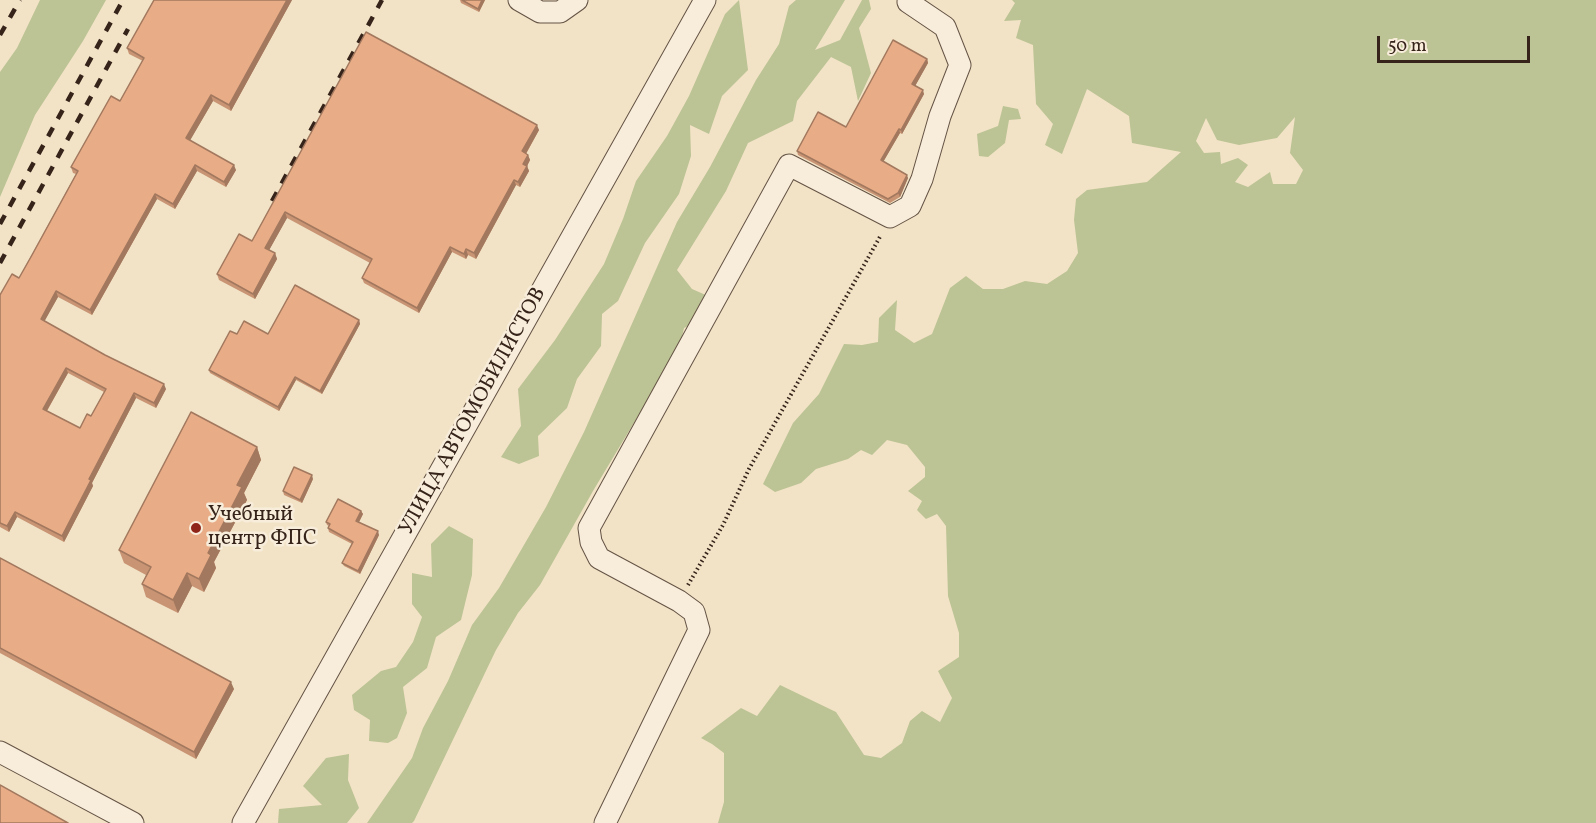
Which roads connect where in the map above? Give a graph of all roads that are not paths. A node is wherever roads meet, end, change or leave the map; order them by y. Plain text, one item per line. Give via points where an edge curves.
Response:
1 (519, 0) edge
2 (577, 0) edge
3 (705, 0) edge
4 (908, 2) dead end
5 (0, 752) edge
6 (133, 823) edge
7 (243, 823) edge
8 (605, 823) edge

1 - 2 street via 540,12 560,12
3 - 7 street, УЛИЦА АВТОМОБИЛИСТОВ
4 - 8 street via 945,27 960,65 910,206 890,217 789,165 589,528 599,558 694,612 699,630
5 - 6 street

